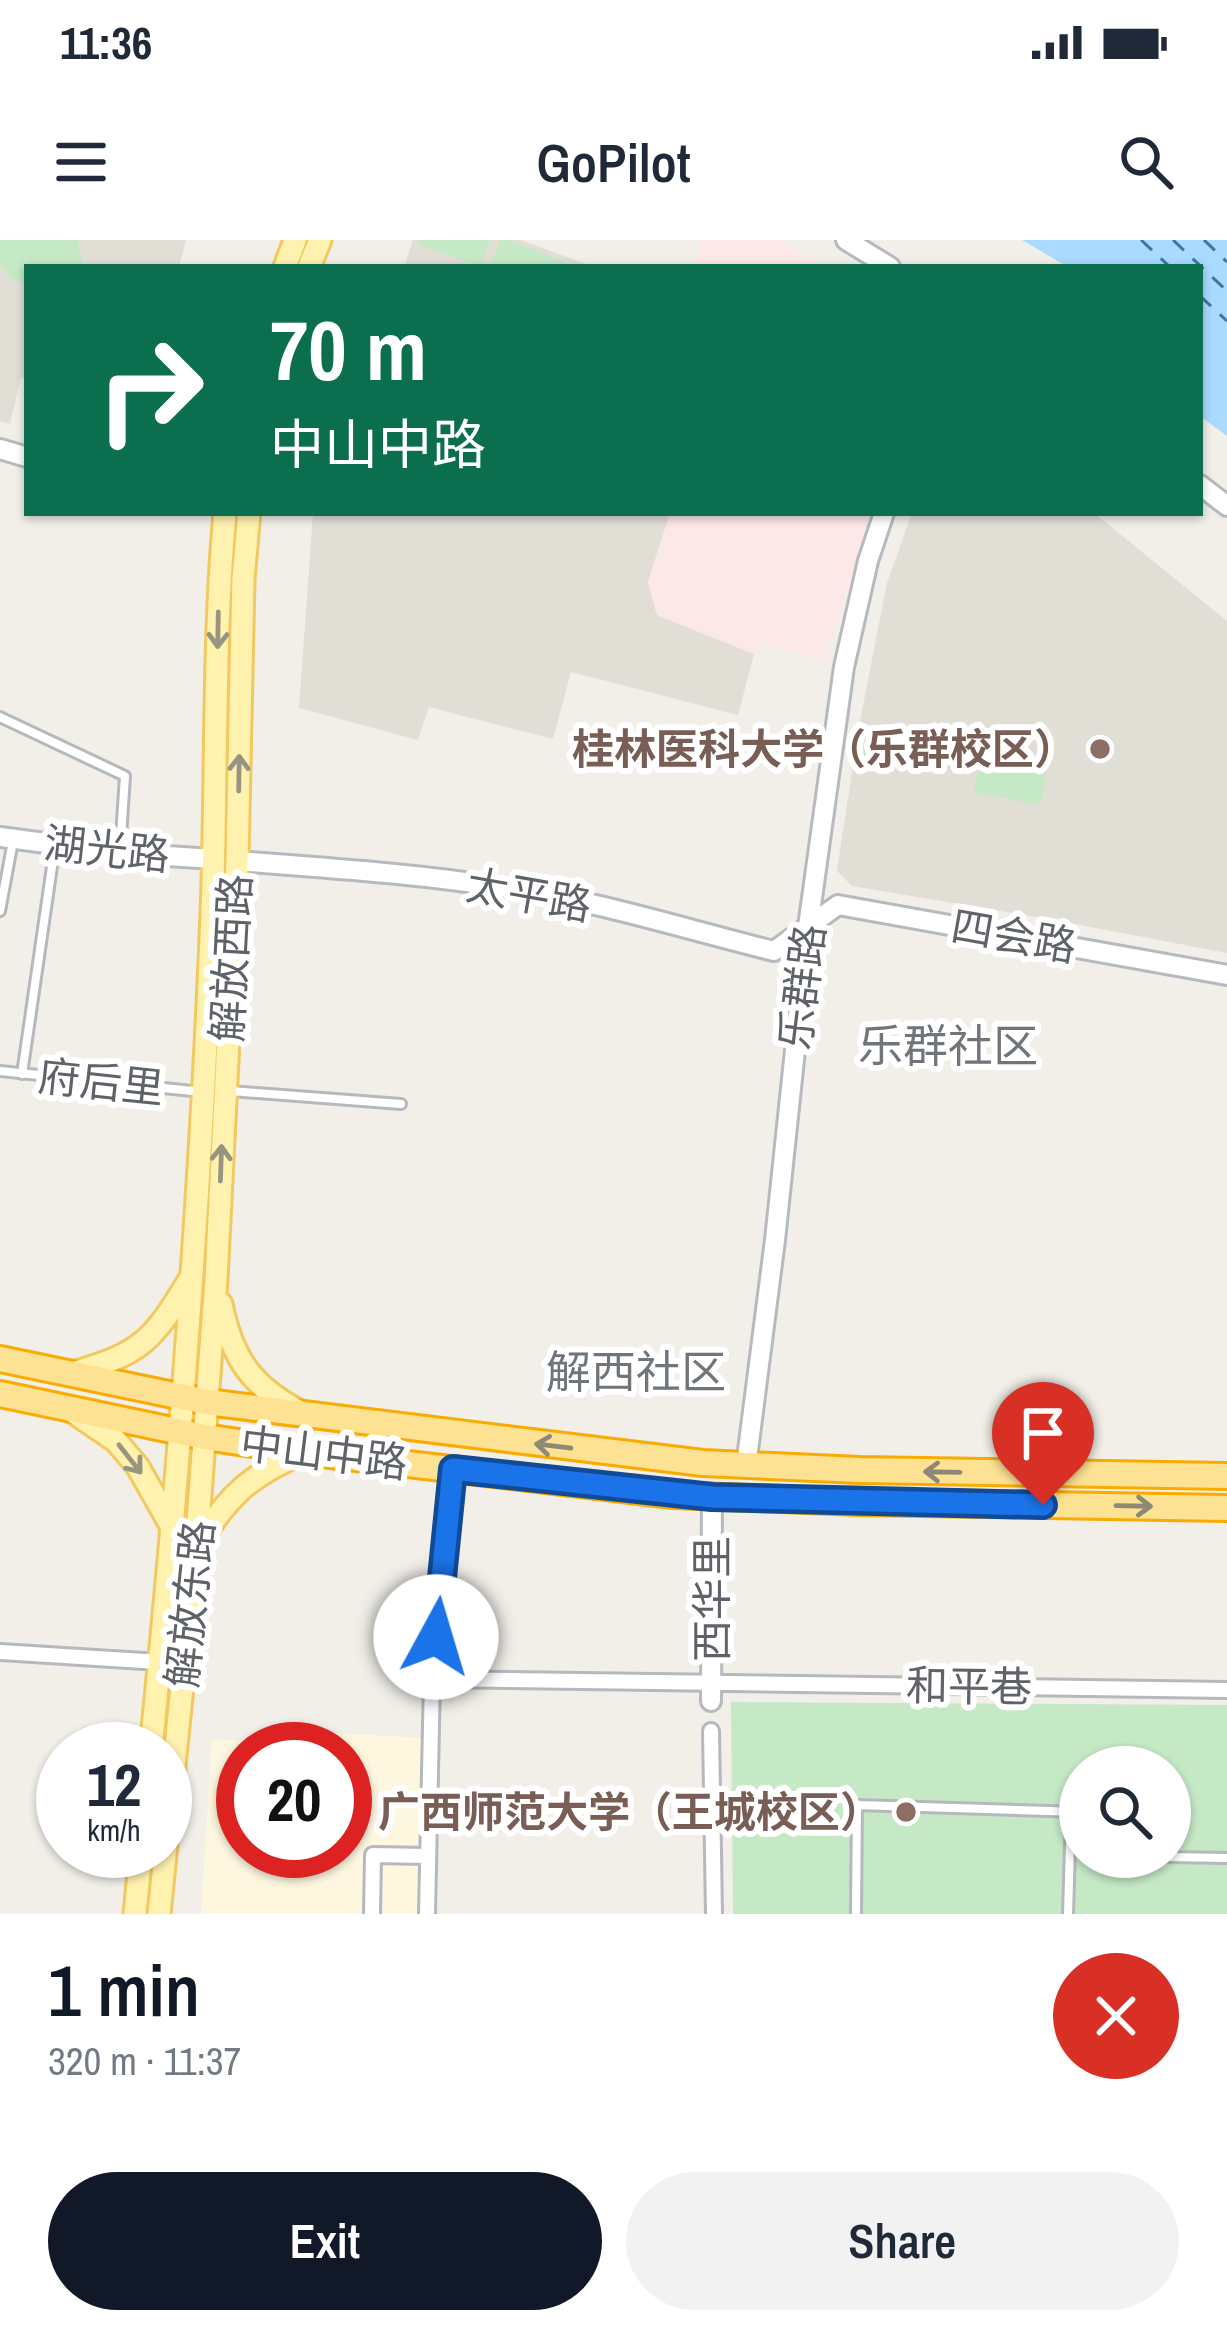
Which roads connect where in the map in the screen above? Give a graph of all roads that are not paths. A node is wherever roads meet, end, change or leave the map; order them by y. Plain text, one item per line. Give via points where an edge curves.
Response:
1 (845, 240) edge
2 (885, 264) edge
3 (1203, 487) edge
4 (1227, 506) edge
5 (225, 516) edge
6 (246, 516) edge
7 (883, 516) edge
8 (0, 718) edge
9 (7, 838) edge
10 (56, 846) junction
11 (119, 853) junction
12 (214, 860) junction
13 (237, 861) junction
14 (0, 911) edge
15 (808, 927) junction
16 (1227, 975) edge
17 (0, 1071) edge
18 (22, 1074) junction
19 (213, 1091) junction
20 (401, 1105) dead end
21 (194, 1273) junction
22 (217, 1280) junction
23 (0, 1359) edge
24 (73, 1373) junction
25 (0, 1394) edge
26 (196, 1399) junction
27 (67, 1407) junction
28 (309, 1416) junction
29 (193, 1435) junction
30 (305, 1452) junction
31 (746, 1466) junction
32 (453, 1469) junction
33 (1227, 1476) edge
34 (712, 1497) junction
35 (1227, 1508) edge
36 (173, 1529) junction
37 (196, 1549) junction
38 (0, 1652) edge
39 (160, 1661) junction
40 (432, 1679) junction
41 (1227, 1690) edge
42 (711, 1692) junction
43 (154, 1722) edge
44 (711, 1731) dead end
45 (1059, 1811) edge
46 (428, 1856) junction
47 (1191, 1857) edge
48 (1227, 1858) edge
49 (138, 1878) edge
50 (1071, 1878) edge
51 (135, 1914) edge
52 (159, 1914) edge
53 (372, 1914) edge
54 (427, 1914) edge
55 (714, 1914) edge
56 (856, 1914) edge
57 (1069, 1914) edge

1 - 2 street
3 - 4 street
5 -> 12 main road, 解放西路
13 -> 6 main road, 解放西路
7 - 15 street, 乐群路 via 844,667
8 - 11 lane via 125,776
9 - 10 street, 湖光路
9 - 14 lane
10 - 11 street, 湖光路
10 - 18 lane
11 - 12 street, 湖光路
12 - 19 main road, 解放西路
13 - 15 street, 太平路 via 518,889 774,951
13 - 19 main road, 解放西路
15 - 16 street, 四会路 via 838,905
15 - 31 street, 乐群路
17 - 18 lane, 府后里
18 - 19 lane, 府后里
19 - 20 lane, 府后里
19 - 21 main road, 解放西路
22 -> 19 main road, 解放西路
21 - 24 main road via 149,1339
21 - 26 main road, 解放西路
22 - 26 main road, 解放西路
22 - 28 main road via 245,1370
23 - 24 highway
24 - 26 highway, 中山中路
25 - 27 highway, 中山中路
26 - 28 highway, 中山中路
26 - 29 main road
27 - 29 highway, 中山中路
27 -> 36 main road via 116,1441
31 -> 28 highway, 中山中路
29 - 30 highway, 中山中路
29 - 36 main road, 解放东路
29 - 37 main road, 解放东路
30 - 32 highway, 中山中路
30 - 37 main road via 242,1486
33 -> 31 highway, 中山中路
32 - 34 highway, 中山中路
32 - 40 lane
34 -> 35 highway, 中山中路
34 - 42 street, 西华里
36 - 39 main road, 解放东路
37 - 52 main road, 解放东路
38 - 39 street
39 - 43 main road, 解放东路
40 - 42 street, 和平巷
40 - 46 street
41 - 42 street, 和平巷
44 - 55 street
45 - 56 lane via 857,1805
46 - 53 street via 373,1855
46 - 54 street
47 - 48 lane
49 - 51 main road
50 - 57 lane

